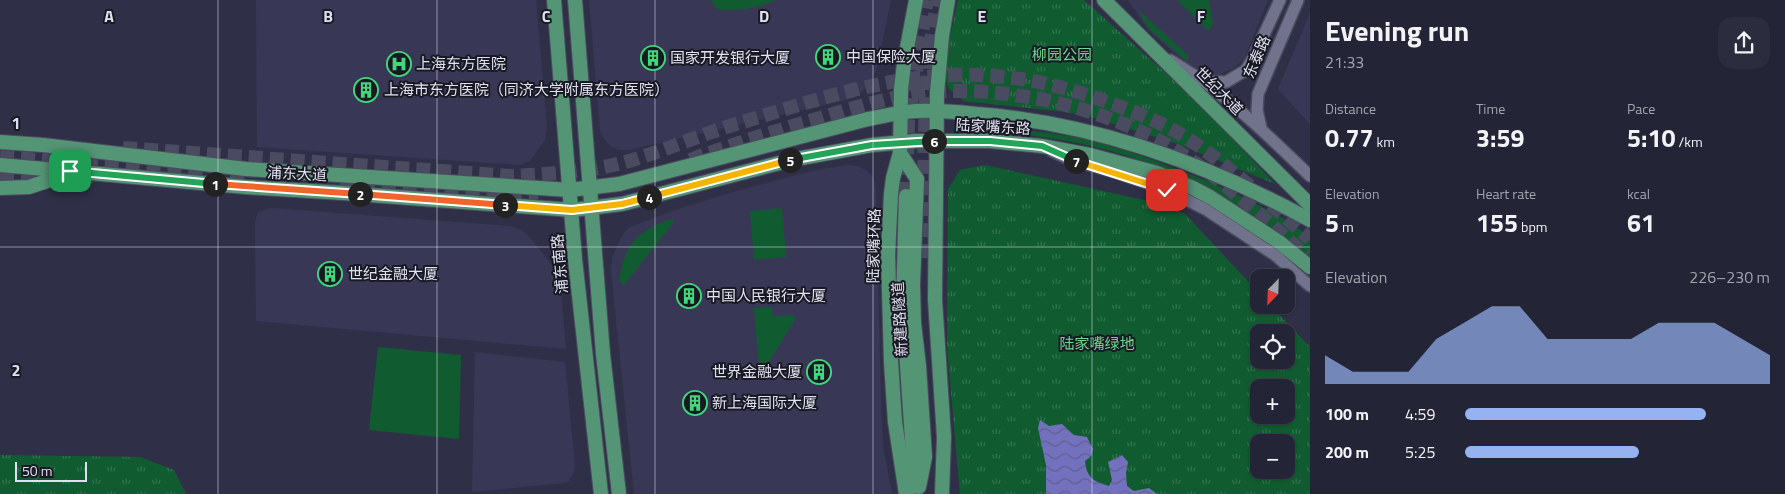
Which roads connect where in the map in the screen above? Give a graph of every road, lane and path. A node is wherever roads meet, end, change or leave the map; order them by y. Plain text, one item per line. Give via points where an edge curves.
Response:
1 (554, 0) edge
2 (575, 0) edge
3 (916, 0) edge
4 (948, 0) edge
5 (1104, 0) edge
6 (1280, 0) edge
7 (1298, 0) edge
8 (1158, 53) junction
9 (1201, 80) junction
10 (937, 110) junction
11 (900, 112) junction
12 (1261, 128) junction
13 (937, 140) junction
14 (0, 142) edge
15 (1042, 146) junction
16 (901, 148) junction
17 (0, 165) edge
18 (70, 171) junction
19 (1310, 176) edge
20 (0, 188) edge
21 (590, 188) junction
22 (570, 190) junction
23 (906, 196) tunnel mouth
24 (1310, 205) edge
25 (592, 209) junction
26 (572, 210) junction
27 (1310, 220) edge
28 (922, 258) tunnel mouth
29 (1310, 267) edge
30 (1310, 286) edge
31 (913, 454) joint
32 (917, 492) edge
33 (601, 494) edge
34 (619, 494) edge
35 (906, 494) edge
36 (941, 494) edge

1 - 22 main road, 浦东南路
2 - 21 main road
3 - 11 main road, 陆家嘴环路 via 904,64
4 - 10 main road
5 - 8 main road, 世纪大道
6 - 9 street, 东泰路 via 1246,70 1226,82
7 - 12 street, 东泰路 via 1258,94
8 - 9 street, 东泰路
8 - 24 main road, 世纪大道
9 - 12 street
10 - 11 main road, 陆家嘴东路
10 - 13 main road
10 - 27 main road, 陆家嘴东路 via 1056,123 1116,139 1250,189
11 - 16 main road, 陆家嘴环路
11 - 21 main road, 陆家嘴东路 via 619,184
12 - 19 street
13 - 15 main road, 陆家嘴东路
13 - 16 main road, 陆家嘴东路
13 - 36 main road via 935,300 944,437
14 - 22 main road, 浦东大道 via 246,169
15 - 29 main road, 陆家嘴东路 via 1132,166 1193,188 1242,217
15 - 30 street via 1069,159 1167,190 1204,209 1275,255
16 - 25 main road, 陆家嘴东路 via 872,145 791,160
16 - 32 main road, 新建路隧道 via 917,179 914,323 925,457
16 - 35 main road, 陆家嘴环路 via 891,194 888,255 894,404
17 - 18 main road, 浦东大道
18 - 20 main road via 29,187
18 - 26 main road, 浦东大道
21 - 22 main road, 浦东大道
21 - 25 main road
22 - 26 main road, 浦东南路
23 - 31 main road, 陆家嘴环路 via 903,314
25 - 26 main road, 浦东大道
25 - 34 main road via 603,354
26 - 33 main road, 浦东南路
28 - 36 main road via 922,342
31 - 32 main road, 新建路隧道

